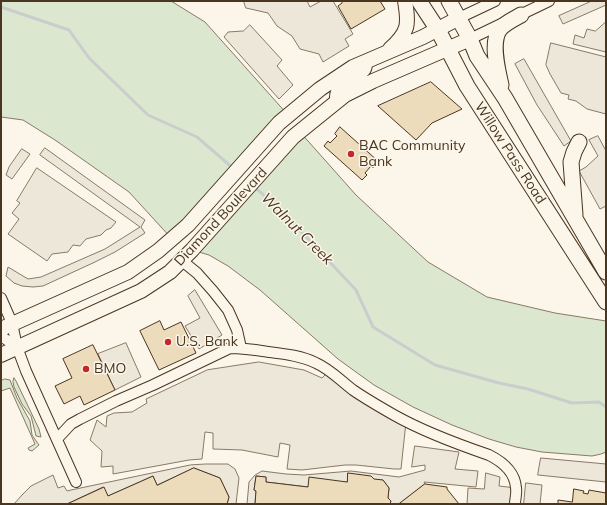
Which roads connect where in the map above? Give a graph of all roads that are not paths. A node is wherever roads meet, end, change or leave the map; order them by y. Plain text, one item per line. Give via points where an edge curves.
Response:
1 (405, 1) edge
2 (419, 1) edge
3 (449, 1) edge
4 (495, 1) edge
5 (548, 1) edge
6 (521, 14) junction
7 (459, 18) junction
8 (438, 30) junction
9 (470, 39) junction
10 (448, 49) junction
11 (386, 52) junction
12 (366, 61) junction
13 (504, 98) junction
14 (337, 101) junction
15 (579, 142) dead end
16 (576, 220) junction
17 (182, 260) junction
18 (606, 272) edge
19 (1, 298) edge
20 (606, 302) edge
21 (7, 326) edge
22 (1, 336) edge
23 (17, 347) junction
24 (241, 348) junction
25 (1, 355) edge
26 (57, 439) junction
27 (76, 482) dead end
28 (515, 504) edge

1 - 11 main road via 408,19 405,32
2 - 8 main road, Willow Pass Road
3 - 7 main road, Willow Pass Road
4 - 7 street
5 - 6 street
6 - 9 street
6 - 13 main road via 500,28 496,35 496,64
7 - 8 main road, Diamond Boulevard
7 - 9 main road, Willow Pass Road
8 - 10 main road, Willow Pass Road
8 - 11 main road, Diamond Boulevard
9 - 10 main road, Diamond Boulevard
9 - 13 main road, Willow Pass Road
10 - 14 main road, Diamond Boulevard via 373,81
10 - 20 main road, Willow Pass Road via 467,86
11 - 12 main road, Diamond Boulevard
12 - 14 main road via 363,70 339,88
12 - 21 main road, Diamond Boulevard via 320,89 279,123 188,225 158,251 128,272
13 - 16 main road, Willow Pass Road
14 - 17 main road, Diamond Boulevard via 293,137
15 - 16 main road via 571,162
16 - 18 main road, Willow Pass Road
17 - 23 main road, Diamond Boulevard via 170,272 141,291
17 - 24 street via 197,273 228,310 237,330
19 - 21 street
21 - 23 street
22 - 23 street
23 - 25 main road, Diamond Boulevard
23 - 26 street
24 - 26 street via 230,348 109,404 71,424
24 - 28 street via 292,355 316,363 395,416 497,459 514,479
26 - 27 street

